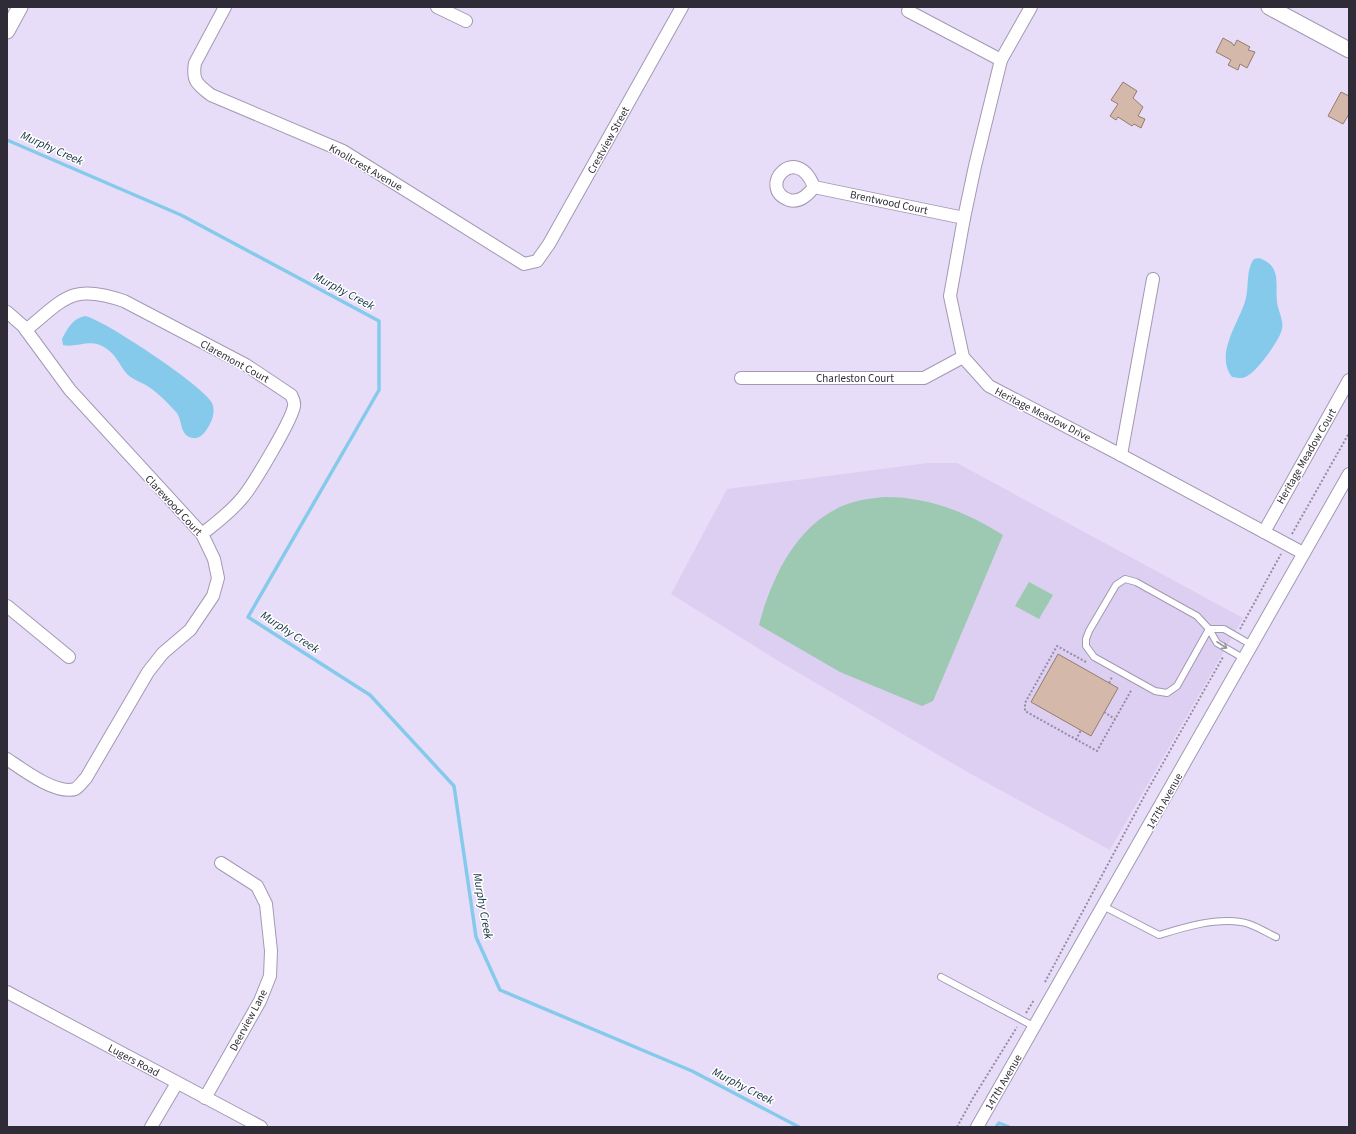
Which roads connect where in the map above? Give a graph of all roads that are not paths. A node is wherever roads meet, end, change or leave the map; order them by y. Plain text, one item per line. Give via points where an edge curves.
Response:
1 (20, 7) edge
2 (225, 7) edge
3 (437, 7) edge
4 (682, 7) edge
5 (1031, 7) edge
6 (1269, 7) edge
7 (908, 10) dead end
8 (466, 21) dead end
9 (7, 32) edge
10 (1349, 50) edge
11 (1001, 60) junction
12 (814, 187) dead end
13 (964, 218) junction
14 (524, 264) joint
15 (1153, 280) dead end
16 (7, 312) edge
17 (26, 330) junction
18 (963, 357) junction
19 (741, 378) dead end
20 (1349, 380) edge
21 (1121, 455) junction
22 (1349, 474) edge
23 (1264, 532) junction
24 (202, 534) junction
25 (1303, 553) junction
26 (7, 606) edge
27 (1209, 630) junction
28 (1250, 644) junction
29 (69, 657) dead end
30 (1243, 658) junction
31 (7, 759) edge
32 (221, 863) dead end
33 (1105, 906) junction
34 (1276, 936) dead end
35 (941, 977) dead end
36 (7, 992) edge
37 (1035, 1027) junction
38 (177, 1083) junction
39 (206, 1098) junction
40 (151, 1127) edge
41 (261, 1127) edge
42 (978, 1127) edge

1 - 9 street
2 - 14 street, Knollcrest Avenue via 195,63 195,80 211,95 343,151
3 - 8 street
4 - 14 street, Crestview Street via 549,244 537,261
5 - 11 street, Heritage Meadow Drive
6 - 10 street
7 - 11 street
11 - 13 street, Heritage Meadow Drive
12 - 13 street, Brentwood Court
13 - 18 street, Heritage Meadow Drive via 950,296
15 - 21 street
16 - 17 street, Clarewood Court
17 - 24 street, Clarewood Court via 70,390
17 - 24 street, Claremont Court via 74,294 102,293 124,301 246,365 291,395 294,408 247,491 230,511
18 - 19 street, Charleston Court via 924,378
18 - 21 street, Heritage Meadow Drive via 989,386
20 - 23 street, Heritage Meadow Court
21 - 23 street, Heritage Meadow Drive
22 - 25 street, 147th Avenue
23 - 25 street, Heritage Meadow Drive
24 - 31 street, Clarewood Court via 216,565 218,578 213,596 190,630 163,653 148,672 86,778 76,788 66,790 33,777
25 - 28 street, 147th Avenue
26 - 29 street
27 - 27 lane via 1197,616 1131,579 1120,581 1116,585 1089,631 1086,646 1094,657 1160,693 1172,691 1177,686
27 - 28 lane via 1224,629
27 -> 30 lane via 1217,643
28 - 30 street, 147th Avenue
30 - 33 street, 147th Avenue
32 - 39 street, Deerview Lane via 257,886 266,904 271,951 270,976 260,1001
33 - 34 lane via 1159,935 1184,927 1214,922 1242,922
33 - 37 street, 147th Avenue
35 - 37 lane
36 - 38 street, Lugers Road
37 - 42 street, 147th Avenue
38 - 39 street, Lugers Road
38 - 40 street
39 - 41 street, Lugers Road

